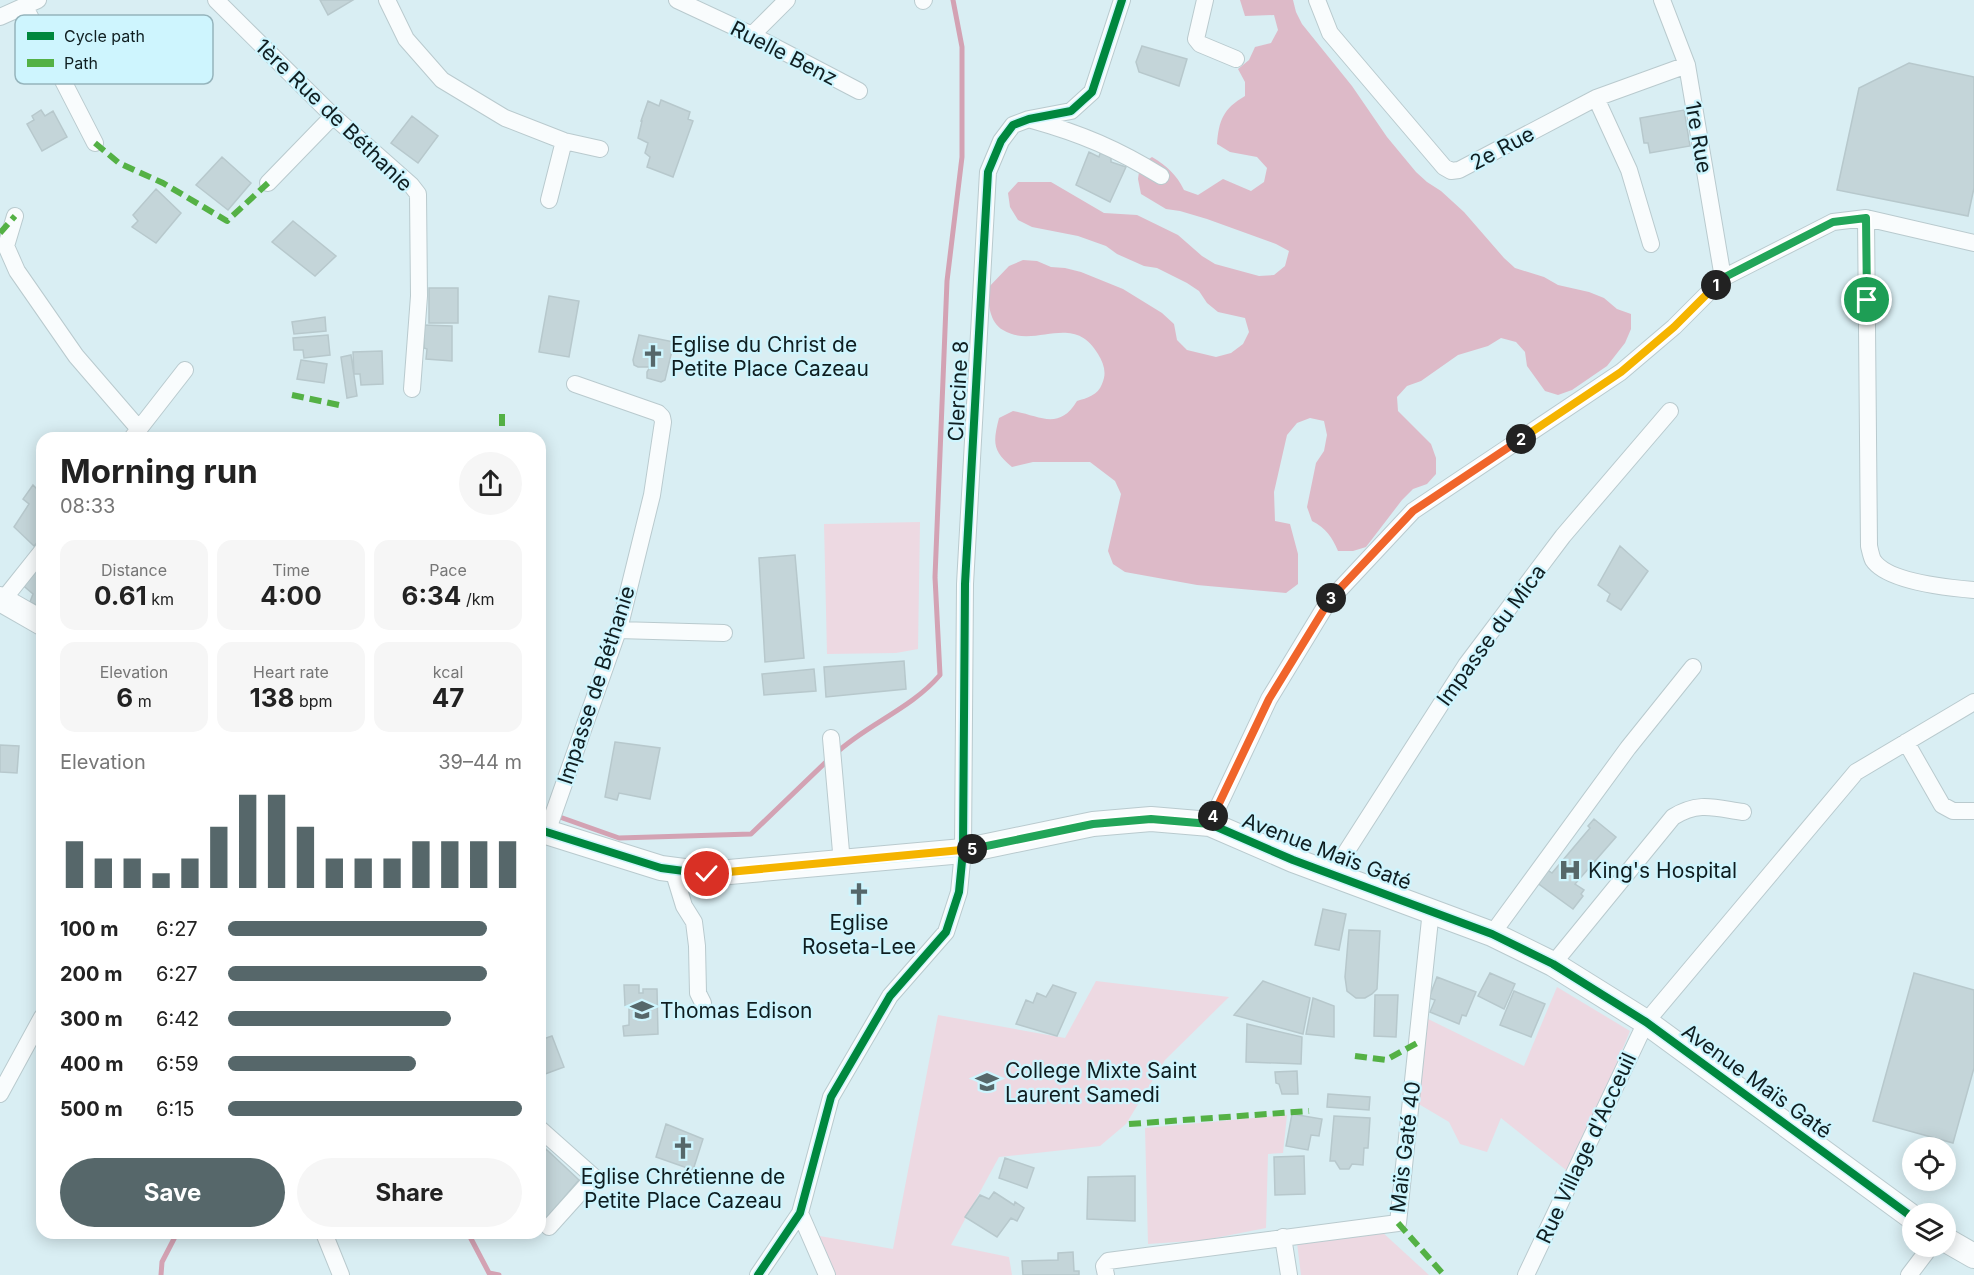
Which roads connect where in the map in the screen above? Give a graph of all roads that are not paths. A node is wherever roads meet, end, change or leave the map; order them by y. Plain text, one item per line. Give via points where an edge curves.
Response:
1 (216, 0) edge
2 (387, 0) edge
3 (677, 0) edge
4 (787, 0) edge
5 (1122, 0) edge
6 (1205, 0) edge
7 (1317, 0) edge
8 (1662, 0) edge
9 (32, 4) edge
10 (0, 17) edge
11 (752, 35) junction
12 (1236, 59) dead end
13 (1687, 65) junction
14 (68, 84) edge
15 (859, 91) dead end
16 (1596, 98) junction
17 (333, 116) junction
18 (1029, 119) junction
19 (564, 141) junction
20 (95, 143) dead end
21 (600, 150) dead end
22 (1161, 176) dead end
23 (268, 183) dead end
24 (549, 200) dead end
25 (15, 216) dead end
26 (1866, 218) junction
27 (1974, 243) edge
28 (1651, 244) dead end
29 (1723, 278) junction
30 (185, 370) dead end
31 (575, 384) dead end
32 (412, 389) dead end
33 (1670, 411) dead end
34 (134, 432) edge
35 (138, 432) edge
36 (36, 558) edge
37 (1974, 591) edge
38 (1, 599) edge
39 (36, 619) edge
40 (618, 630) junction
41 (724, 633) dead end
42 (1693, 667) dead end
43 (1974, 702) edge
44 (831, 738) dead end
45 (1906, 742) junction
46 (1974, 811) edge
47 (1743, 812) dead end
48 (1210, 824) junction
49 (546, 826) edge
50 (546, 828) edge
51 (963, 851) junction
52 (842, 862) junction
53 (673, 870) junction
54 (1332, 874) junction
55 (1431, 910) junction
56 (1492, 934) junction
57 (1554, 964) junction
58 (703, 1003) dead end
59 (1646, 1022) junction
60 (36, 1028) edge
61 (0, 1094) edge
62 (546, 1134) edge
63 (1902, 1210) edge
64 (800, 1214) junction
65 (549, 1227) dead end
66 (1283, 1237) junction
67 (326, 1239) edge
68 (1956, 1246) edge
69 (1974, 1256) edge
70 (1923, 1257) edge
71 (341, 1275) edge
72 (758, 1275) edge
73 (827, 1275) edge
74 (1106, 1275) edge
75 (1289, 1275) edge
76 (1526, 1275) edge
77 (1909, 1275) edge

1 - 17 street, 1ère Rue de Béthanie
2 - 19 street via 406,39 442,80 505,117
3 - 11 street, Ruelle Benz
4 - 11 street
5 - 18 street, Clercine 8 via 1092,92 1071,111
6 - 12 street via 1196,39
7 - 16 street, 2e Rue via 1330,33 1451,171
8 - 13 street, 1re Rue
9 - 10 street
11 - 15 street, Ruelle Benz
13 - 16 street, 2e Rue
13 - 29 street, 1re Rue
14 - 20 street
16 - 28 street via 1629,170
17 - 23 street
17 - 32 street, 1ère Rue de Béthanie via 417,194 419,296
18 - 22 street via 1078,133 1128,155
18 - 51 street, Clercine 8 via 1013,125 1001,141 988,172 965,584
19 - 21 street
19 - 24 street
25 - 34 street via 6,246 16,271
26 - 27 street
26 - 29 street via 1833,222
26 - 37 street via 1869,546 1874,561 1887,571 1926,585
29 - 48 street via 1621,372 1413,511 1335,593 1269,699
30 - 35 street
31 - 40 street, Impasse de Béthanie via 658,412 663,422 652,495
33 - 54 street, Impasse du Mica via 1563,536 1466,665
36 - 38 street
38 - 39 street
40 - 41 street
40 - 49 street, Impasse de Béthanie
42 - 56 street via 1628,748
43 - 45 street, Rue Village d'Acceuil
44 - 52 street
45 - 46 street via 1942,806 1953,811
45 - 59 street, Rue Village d'Acceuil via 1856,772
47 - 57 street via 1701,806 1687,808 1673,817
48 - 51 street, Avenue Maïs Gaté via 1151,819 1093,824
48 - 54 street, Avenue Maïs Gaté
50 - 53 street, Avenue Maïs Gaté
51 - 52 street, Avenue Maïs Gaté
51 - 64 street, Clercine 8 via 959,892 946,932 890,996 831,1097
52 - 53 street, Avenue Maïs Gaté via 707,874
53 - 58 street via 684,906 694,922 698,993
54 - 55 street, Avenue Maïs Gaté
55 - 56 street, Avenue Maïs Gaté
55 - 66 street, Maïs Gaté 40 via 1398,1223
56 - 57 street, Avenue Maïs Gaté
57 - 59 street, Avenue Maïs Gaté
59 - 63 street, Avenue Maïs Gaté
59 - 76 street, Rue Village d'Acceuil
60 - 61 street
62 - 65 street via 594,1177
64 - 72 street, Clercine 8
64 - 73 street
66 - 74 street, Maïs Gaté 40 via 1108,1262 1104,1266
66 - 75 street
67 - 71 street
68 - 69 street
70 - 77 street

